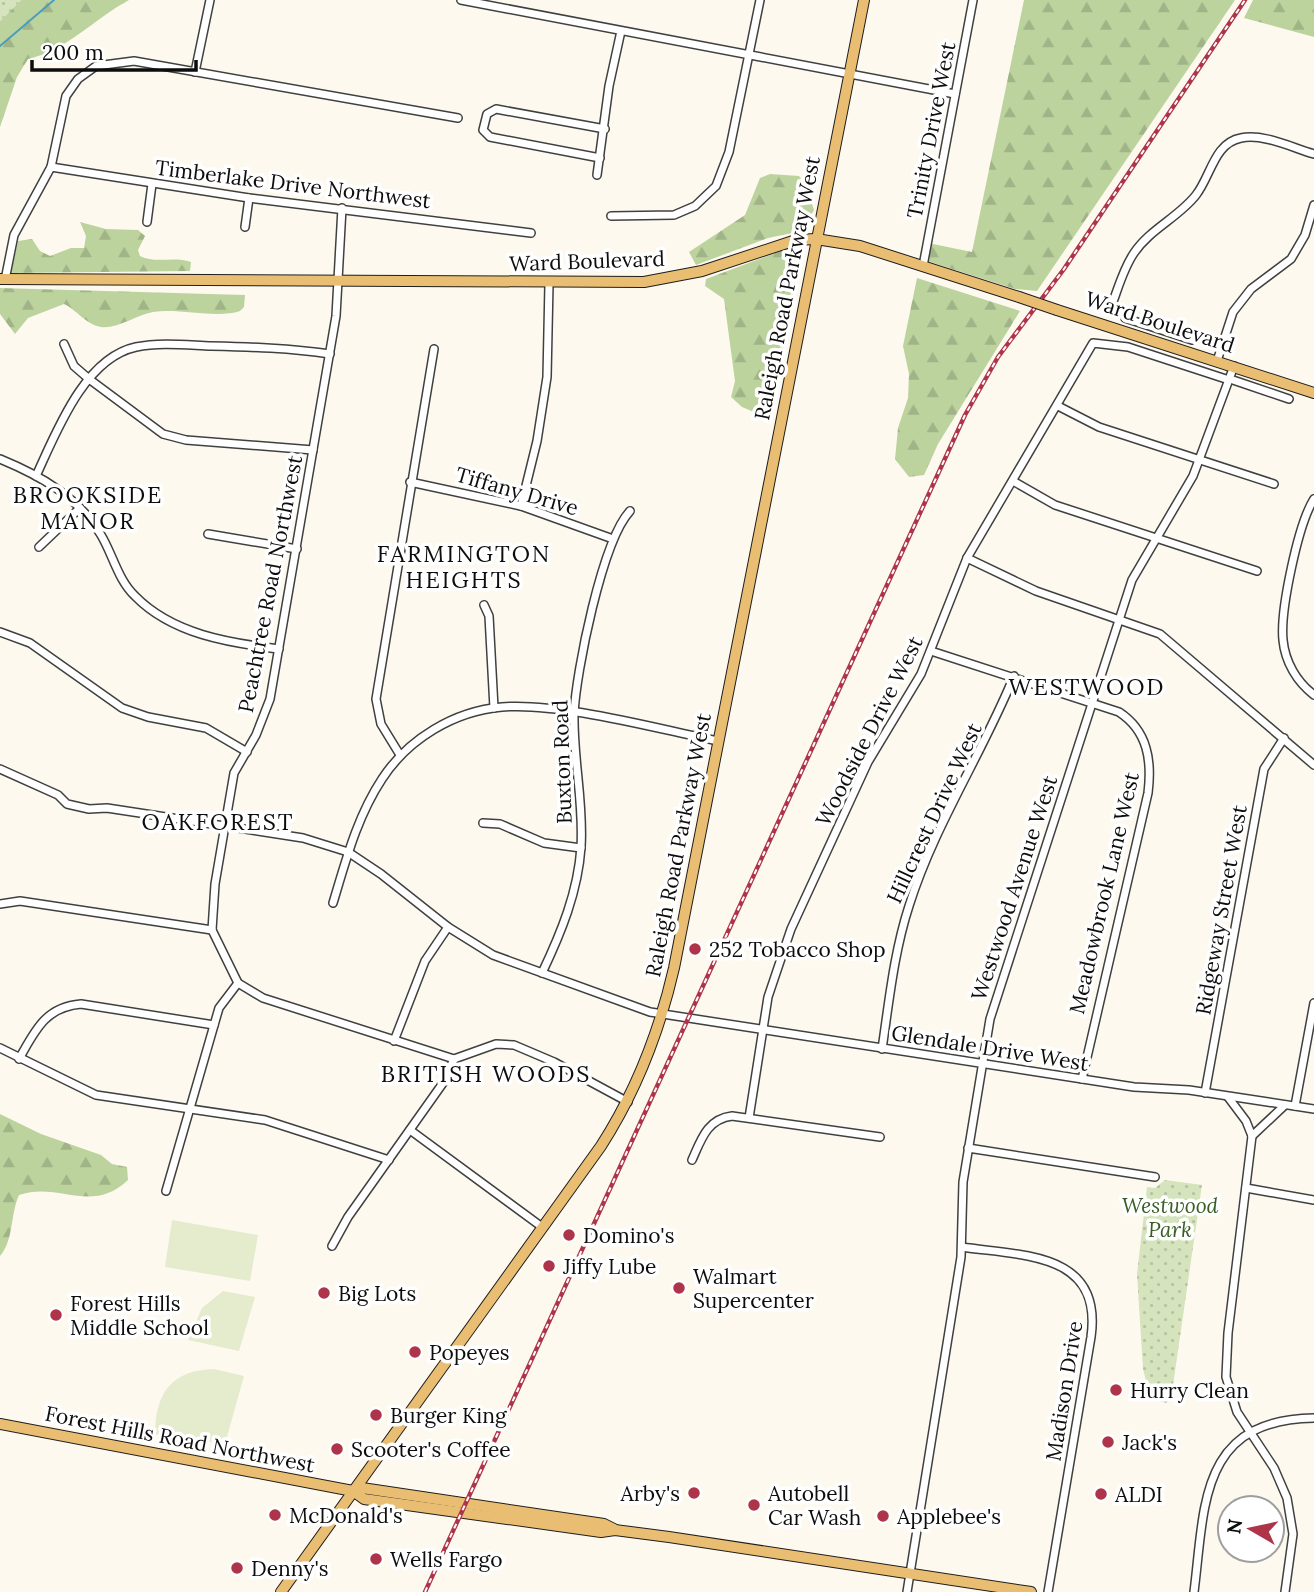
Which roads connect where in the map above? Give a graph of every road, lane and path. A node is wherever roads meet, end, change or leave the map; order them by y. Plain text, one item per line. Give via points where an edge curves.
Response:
1 (210, 0) edge
2 (461, 0) edge
3 (760, 0) edge
4 (864, 0) edge
5 (973, 0) edge
6 (621, 31) junction
7 (749, 55) junction
8 (195, 72) junction
9 (849, 74) junction
10 (955, 94) junction
11 (458, 118) dead end
12 (605, 129) junction
13 (1314, 154) edge
14 (600, 158) junction
15 (51, 167) junction
16 (597, 175) dead end
17 (152, 184) junction
18 (249, 198) junction
19 (1314, 205) edge
20 (342, 208) junction
21 (611, 216) dead end
22 (147, 222) dead end
23 (245, 227) dead end
24 (531, 233) dead end
25 (816, 239) junction
26 (923, 266) junction
27 (2, 279) edge
28 (338, 282) junction
29 (549, 284) junction
30 (1111, 307) dead end
31 (1125, 318) dead end
32 (1167, 332) junction
33 (1192, 340) dead end
34 (64, 344) dead end
35 (1164, 344) junction
36 (434, 349) dead end
37 (330, 354) junction
38 (1217, 361) junction
39 (1234, 366) junction
40 (89, 380) junction
41 (1229, 380) junction
42 (1314, 393) edge
43 (1289, 399) dead end
44 (1058, 406) junction
45 (313, 450) junction
46 (0, 459) edge
47 (1199, 460) junction
48 (36, 475) junction
49 (1013, 481) junction
50 (410, 482) junction
51 (1274, 484) dead end
52 (1314, 499) edge
53 (521, 506) junction
54 (80, 508) junction
55 (630, 511) dead end
56 (208, 534) dead end
57 (1156, 538) junction
58 (613, 539) junction
59 (39, 547) dead end
60 (297, 549) junction
61 (968, 558) junction
62 (1257, 571) dead end
63 (484, 605) dead end
64 (1119, 618) junction
65 (0, 632) edge
66 (279, 649) junction
67 (931, 651) junction
68 (1014, 676) junction
69 (1314, 695) edge
70 (1093, 702) junction
71 (495, 708) junction
72 (574, 714) junction
73 (1284, 738) junction
74 (718, 741) junction
75 (247, 752) junction
76 (400, 755) junction
77 (1314, 765) edge
78 (0, 769) edge
79 (483, 824) dead end
80 (223, 827) junction
81 (581, 848) junction
82 (348, 852) junction
83 (333, 903) dead end
84 (0, 904) edge
85 (448, 928) junction
86 (212, 930) junction
87 (542, 973) junction
88 (238, 983) junction
89 (1314, 1003) edge
90 (662, 1015) junction
91 (214, 1025) junction
92 (762, 1032) junction
93 (394, 1041) junction
94 (0, 1048) edge
95 (882, 1049) junction
96 (19, 1059) junction
97 (454, 1059) junction
98 (980, 1065) junction
99 (1082, 1079) junction
100 (1205, 1093) junction
101 (1228, 1096) junction
102 (628, 1102) junction
103 (1285, 1105) junction
104 (1295, 1106) junction
105 (1314, 1109) edge
106 (190, 1110) junction
107 (749, 1118) junction
108 (410, 1130) junction
109 (1252, 1136) junction
110 (880, 1137) dead end
111 (968, 1149) junction
112 (389, 1160) junction
113 (692, 1160) dead end
114 (1156, 1177) dead end
115 (1247, 1188) junction
116 (166, 1191) dead end
117 (1314, 1200) edge
118 (542, 1227) junction
119 (332, 1246) dead end
120 (962, 1247) junction
121 (1314, 1418) edge
122 (0, 1424) edge
123 (1251, 1433) junction
124 (353, 1491) junction
125 (910, 1572) junction
126 (281, 1592) edge
127 (907, 1592) edge
128 (1031, 1592) edge
129 (1048, 1592) edge
130 (1194, 1592) edge
131 (1285, 1592) edge

1 - 8 street
2 - 6 street
3 - 7 street
4 - 9 main road, Raleigh Road Parkway West
5 - 10 street, Trinity Drive West
6 - 7 street
6 - 12 street
7 - 9 street
7 - 21 street via 729,152 711,192 674,215
8 - 11 street
8 - 15 street via 119,60 85,72 66,96
9 - 10 street
9 - 25 main road, Raleigh Road Parkway West
10 - 26 street, Trinity Drive West
12 - 14 street
12 - 14 street via 496,109 487,114 483,130 489,137
13 - 30 street via 1256,137 1228,143 1191,201 1136,249
14 - 16 street
15 - 17 street, Timberlake Drive Northwest
15 - 27 street via 15,235
17 - 18 street, Timberlake Drive Northwest
17 - 22 street
18 - 20 street, Timberlake Drive Northwest
18 - 23 street
19 - 38 street via 1291,259 1251,289 1233,312
20 - 24 street, Timberlake Drive Northwest
20 - 28 street, Peachtree Road Northwest
25 - 26 main road, Ward Boulevard via 860,246
25 - 29 main road, Ward Boulevard via 796,240 666,279
25 - 74 main road, Raleigh Road Parkway West
26 - 35 main road, Ward Boulevard, bridge
27 - 28 main road, Ward Boulevard
28 - 29 main road, Ward Boulevard
28 - 37 street, Peachtree Road Northwest
29 - 53 street via 547,377
31 - 32 street
32 - 33 street
32 - 35 street
34 - 40 street via 74,366
35 - 38 main road, Ward Boulevard
36 - 50 street
37 - 40 street via 276,347 150,345 125,350
37 - 45 street, Peachtree Road Northwest
38 - 39 main road, Ward Boulevard
39 - 41 street, Westwood Avenue West
39 - 42 main road, Ward Boulevard
40 - 45 street via 156,431 175,438
40 - 48 street via 62,420
41 - 43 street
41 - 44 street, Woodside Drive West via 1128,346 1093,343
41 - 47 street, Westwood Avenue West
44 - 47 street via 1099,427
44 - 49 street, Woodside Drive West
45 - 60 street, Peachtree Road Northwest
46 - 48 street
47 - 51 street
47 - 57 street, Westwood Avenue West
48 - 54 street
49 - 57 street via 1055,505
49 - 61 street, Woodside Drive West
50 - 53 street, Tiffany Drive
50 - 76 street via 376,699 381,724
52 - 69 street via 1301,531 1282,633 1291,668
53 - 58 street, Tiffany Drive
54 - 59 street
54 - 66 street via 102,536 136,598 201,634
55 - 58 street, Buxton Road
56 - 60 street
57 - 62 street
57 - 64 street, Westwood Avenue West via 1132,580
58 - 72 street, Buxton Road via 583,654
60 - 66 street, Peachtree Road Northwest
61 - 64 street via 1036,591
61 - 67 street, Woodside Drive West
63 - 71 street via 489,616
64 - 70 street, Westwood Avenue West
64 - 73 street via 1172,642
65 - 75 street via 30,643 122,708 206,728
66 - 75 street, Peachtree Road Northwest via 265,716
67 - 68 street, Meadowbrook Lane West
67 - 92 street, Woodside Drive West via 904,707 868,762 791,929 772,982
68 - 70 street, Meadowbrook Lane West
68 - 95 street, Hillcrest Drive West via 909,905
70 - 98 street, Westwood Avenue West via 990,1018
70 - 99 street, Meadowbrook Lane West via 1128,718 1142,737 1151,769
71 - 72 street
71 - 76 street via 439,726
72 - 74 street
72 - 81 street, Buxton Road
73 - 77 street
73 - 100 street, Ridgeway Street West via 1264,769
74 - 90 main road, Raleigh Road Parkway West
75 - 80 street, Peachtree Road Northwest via 234,773
76 - 82 street via 367,804
78 - 80 street, Glendale Drive West via 77,807
79 - 81 street via 500,824 544,843
80 - 82 street, Glendale Drive West via 303,838
80 - 86 street, Peachtree Road Northwest
81 - 87 street, Buxton Road via 570,904
82 - 83 street
82 - 85 street, Glendale Drive West
84 - 86 street via 20,901
85 - 87 street, Glendale Drive West via 493,955
85 - 93 street via 425,961
86 - 88 street
87 - 90 street, Glendale Drive West
88 - 91 street via 222,1002
88 - 93 street via 263,998
89 - 104 street
90 - 92 street, Glendale Drive West
90 - 102 main road, Raleigh Road Parkway West
91 - 96 street via 69,1005 45,1017
91 - 106 street
92 - 95 street, Glendale Drive West
92 - 107 street, Woodside Drive West
93 - 97 street
94 - 96 street
95 - 98 street, Glendale Drive West
96 - 106 street via 96,1095
97 - 102 street via 496,1044 514,1045
97 - 108 street
98 - 99 street, Glendale Drive West
98 - 111 street, Westwood Avenue West
99 - 100 street, Glendale Drive West
100 - 101 street, Glendale Drive West
101 - 103 street, Glendale Drive West
101 - 109 street
102 - 118 main road, Raleigh Road Parkway West
103 - 104 street, Glendale Drive West
103 - 109 street
104 - 105 street, Glendale Drive West
106 - 112 street via 265,1120
106 - 116 street
107 - 110 street
107 - 113 street via 725,1117 713,1122
108 - 112 street
108 - 118 street
109 - 115 street
111 - 114 street
111 - 120 street, Westwood Avenue West via 960,1207
112 - 119 street
115 - 117 street
115 - 123 street via 1225,1364 1230,1394
118 - 124 main road, Raleigh Road Parkway West
120 - 125 street, Westwood Avenue West
120 - 129 street, Madison Drive via 1058,1264 1081,1281 1092,1305 1091,1337
121 - 123 street via 1276,1421
122 - 124 main road, Forest Hills Road Northwest
123 - 130 street via 1220,1459 1211,1477
123 - 131 street via 1278,1477 1292,1520
124 - 125 main road, Forest Hills Road Northwest via 364,1499 436,1510
124 - 126 main road, Raleigh Road Parkway West
125 - 127 street, Westwood Avenue West
125 - 128 main road, Forest Hills Road Northwest

